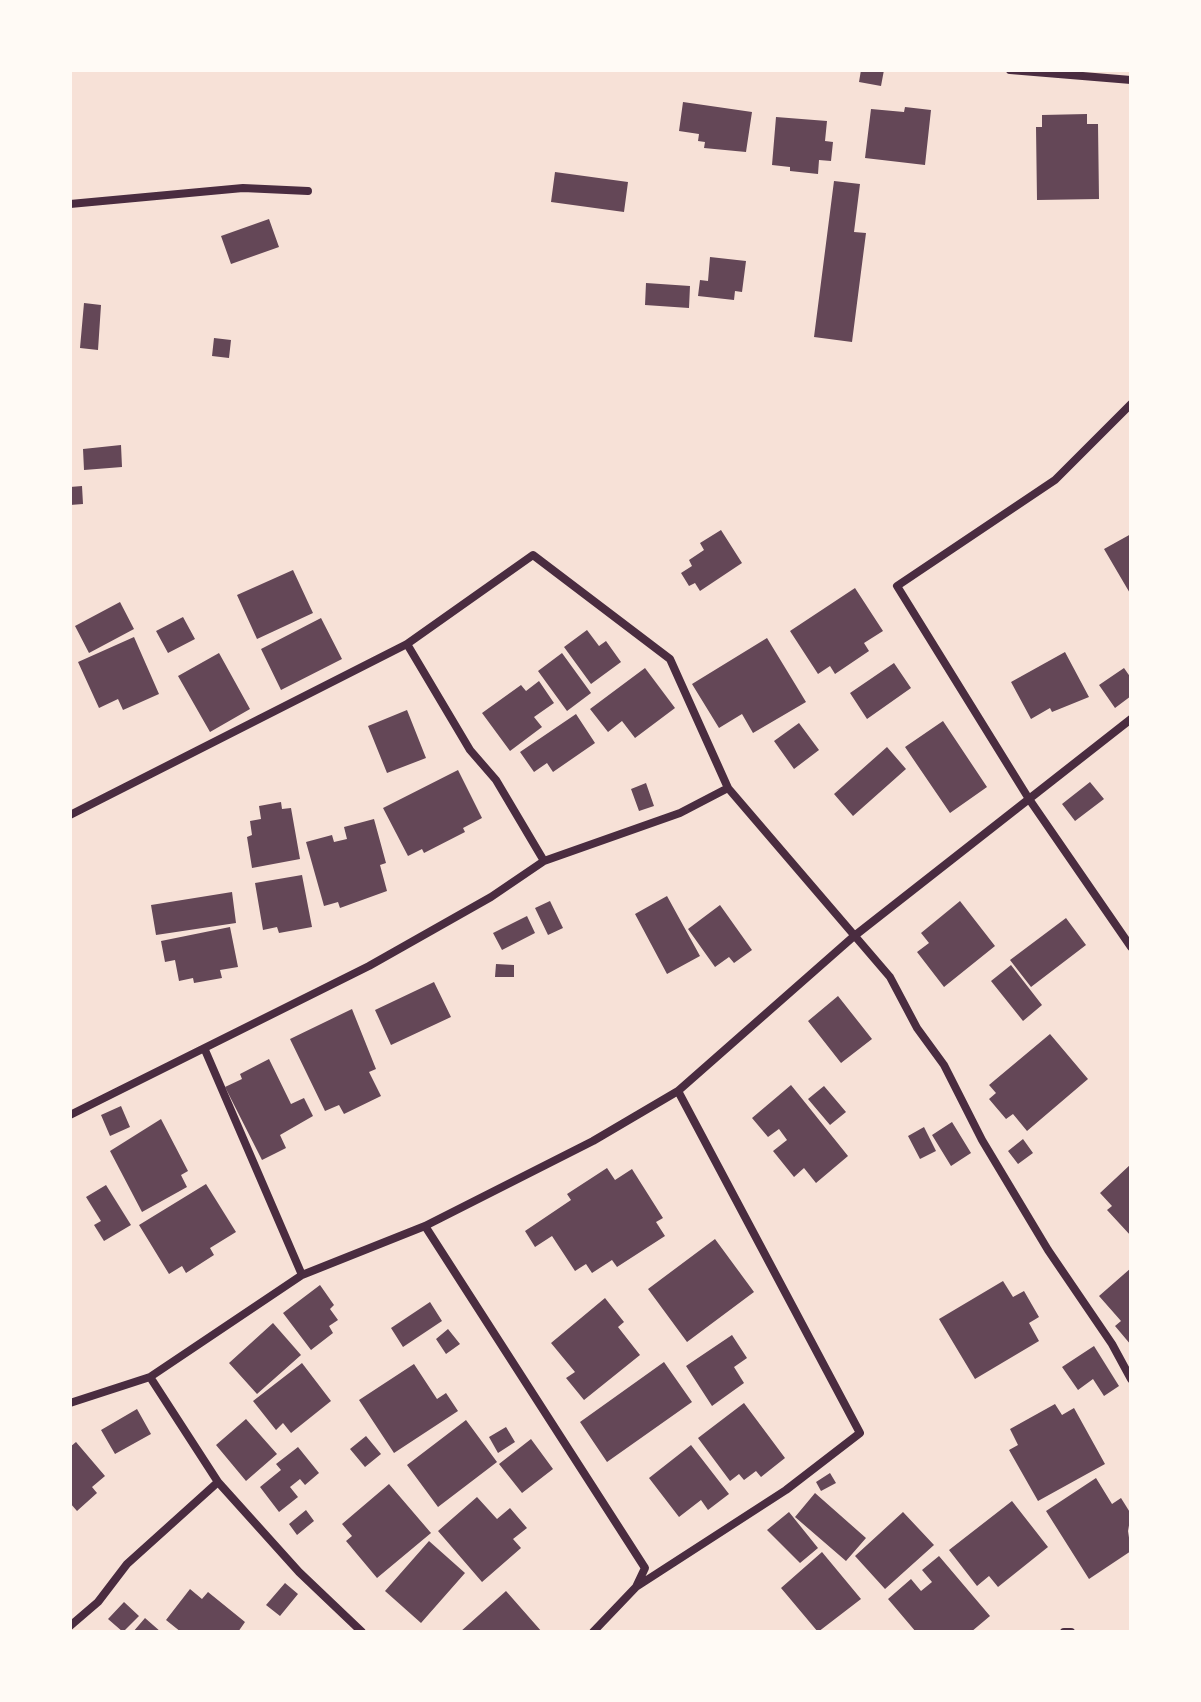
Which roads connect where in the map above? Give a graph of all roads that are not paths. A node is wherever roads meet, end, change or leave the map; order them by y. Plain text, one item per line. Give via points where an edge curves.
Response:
1 (1010, 70) edge
2 (1131, 80) edge
3 (308, 191) dead end
4 (70, 204) edge
5 (1131, 404) edge
6 (407, 644) junction
7 (1131, 719) edge
8 (728, 788) junction
9 (1029, 799) junction
10 (70, 815) edge
11 (544, 861) junction
12 (853, 937) junction
13 (1131, 947) edge
14 (205, 1050) junction
15 (678, 1091) junction
16 (70, 1115) edge
17 (425, 1226) junction
18 (302, 1275) junction
19 (150, 1377) junction
20 (1131, 1379) edge
21 (70, 1403) edge
22 (218, 1482) junction
23 (636, 1587) junction
24 (70, 1626) edge
25 (362, 1632) edge
26 (593, 1632) edge
27 (1064, 1632) edge
28 (1071, 1632) edge

1 - 2 street
3 - 4 street via 243,188
5 - 9 street via 1055,480 897,586
6 - 8 street via 533,555 670,659
6 - 10 street
6 - 11 street
7 - 9 street
8 - 11 street via 680,813
8 - 12 street
9 - 12 street
9 - 13 street
11 - 14 street via 369,966
12 - 15 street
12 - 20 street via 890,977 982,1140
14 - 16 street
14 - 18 street
15 - 17 street via 593,1141
15 - 23 street via 860,1433 786,1490
17 - 18 street
17 - 23 street via 645,1568
18 - 19 street
19 - 21 street
19 - 22 street
22 - 24 street via 127,1564 98,1602
22 - 25 street
23 - 26 street
27 - 28 street

